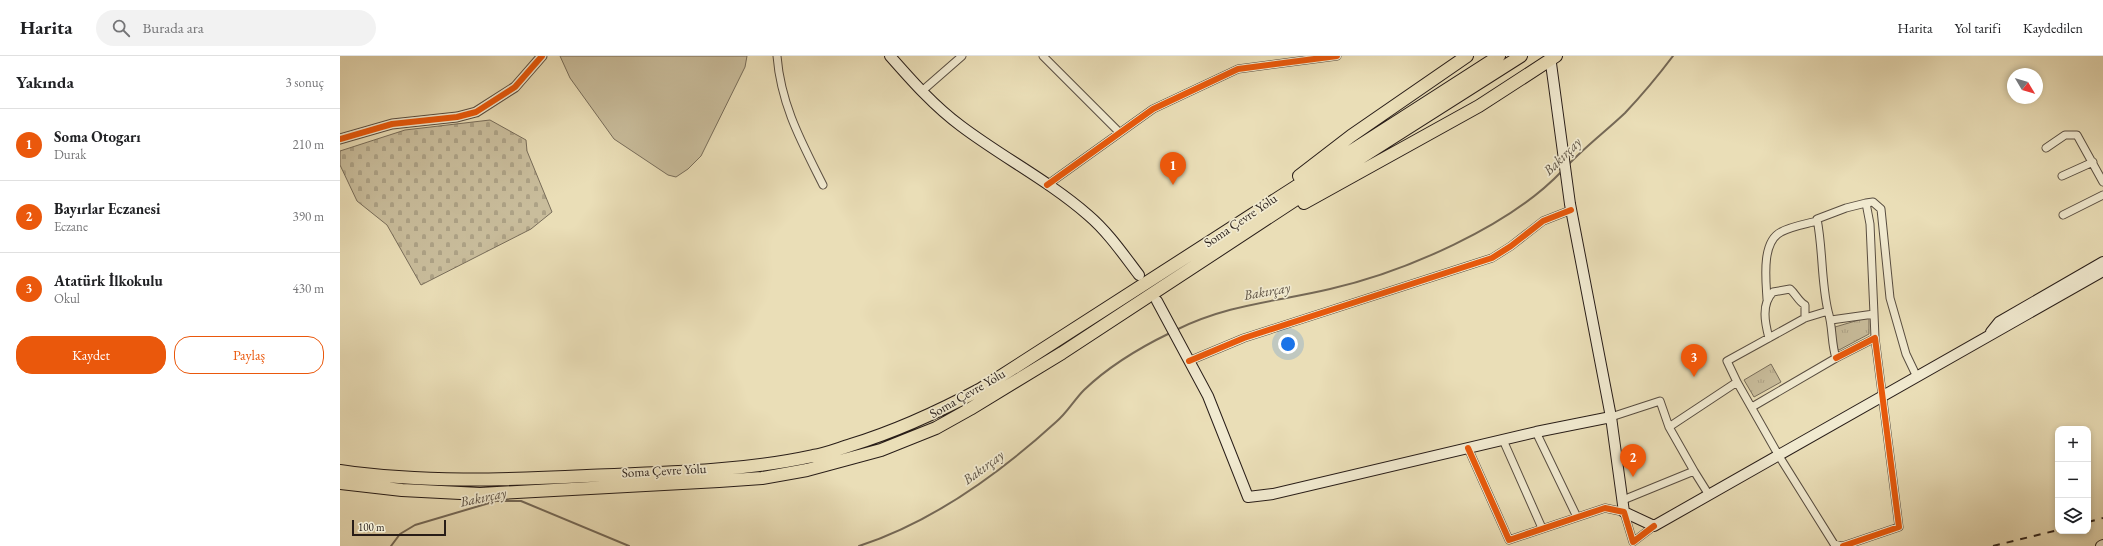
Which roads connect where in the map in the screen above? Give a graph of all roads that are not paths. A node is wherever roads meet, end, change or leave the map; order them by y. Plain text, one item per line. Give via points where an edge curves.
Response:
1 (542, 56) edge
2 (777, 56) edge
3 (890, 56) edge
4 (962, 56) edge
5 (1043, 56) edge
6 (1336, 56) edge
7 (1467, 56) edge
8 (1499, 56) edge
9 (1521, 56) edge
10 (1552, 57) edge
11 (922, 91) junction
12 (1119, 132) junction
13 (340, 139) edge
14 (2046, 148) dead end
15 (2093, 162) junction
16 (2062, 176) dead end
17 (2103, 182) edge
18 (822, 185) dead end
19 (1047, 185) junction
20 (2103, 195) edge
21 (1866, 204) junction
22 (1571, 207) junction
23 (2063, 216) dead end
24 (1818, 221) junction
25 (1226, 232) junction
26 (1234, 242) junction
27 (2103, 262) edge
28 (2103, 270) edge
29 (1139, 275) dead end
30 (1767, 299) junction
31 (1159, 305) dead end
32 (1828, 311) junction
33 (1874, 314) junction
34 (1805, 318) junction
35 (1831, 320) junction
36 (1992, 332) junction
37 (1769, 338) junction
38 (1875, 338) junction
39 (1836, 358) junction
40 (1189, 362) junction
41 (1916, 375) junction
42 (1737, 382) junction
43 (1882, 395) junction
44 (1752, 407) junction
45 (1611, 417) junction
46 (1669, 427) junction
47 (1536, 432) junction
48 (1503, 440) junction
49 (1468, 448) junction
50 (1779, 456) junction
51 (340, 471) edge
52 (1694, 471) junction
53 (340, 483) edge
54 (1709, 495) junction
55 (1623, 500) junction
56 (1624, 512) junction
57 (1577, 517) junction
58 (1654, 526) junction
59 (1542, 528) junction
60 (1634, 544) edge
61 (1843, 546) edge

1 - 13 street via 515,86 476,112 457,117 392,124
2 - 18 street via 786,107
3 - 11 main road
4 - 11 street
5 - 12 street
6 - 12 street via 1238,69 1153,109
7 - 25 highway via 1350,136
8 - 25 highway, Soma Çevre Yolu
9 - 26 highway, Soma Çevre Yolu via 1318,185
10 - 22 main road via 1558,125
10 - 26 highway via 1479,106
11 - 19 main road via 934,105 961,126
12 - 19 street
14 - 15 street via 2065,136 2077,135
15 - 16 street
15 - 17 street
19 - 29 main road via 1099,226
20 - 23 street
21 - 24 street via 1823,216 1817,219
21 - 33 street via 1870,224
21 - 41 street via 1873,202 1881,208 1890,298 1906,354
22 - 40 street via 1543,221 1492,258 1244,338
22 - 45 main road
24 - 30 street via 1780,232 1770,246 1765,262
24 - 32 street
25 - 51 highway, Soma Çevre Yolu via 958,402 892,432 814,456 744,467 536,479 454,480
26 - 53 highway, Soma Çevre Yolu via 970,409 936,428 881,450 847,460 762,478 480,494 402,490
27 - 36 main road via 1999,322
28 - 36 main road via 2003,329
30 - 34 street via 1773,292 1790,289 1799,302 1805,305
30 - 37 street via 1765,325
31 - 40 main road
32 - 34 street
32 - 35 street
33 - 35 street
33 - 38 street
34 - 37 street
35 - 39 street via 1832,345
36 - 41 main road
37 - 42 street via 1727,361
38 - 39 street
38 - 43 street
39 - 44 street
40 - 49 main road via 1208,396 1248,497 1273,494
41 - 43 main road
42 - 44 street
42 - 46 street
43 - 50 main road
43 - 61 street via 1899,527
44 - 50 street
45 - 46 street via 1660,401
45 - 47 main road
45 - 55 main road
46 - 52 street
47 - 48 main road
47 - 57 street
48 - 49 main road
48 - 59 street
49 - 59 street via 1509,540
50 - 54 main road
50 - 61 street via 1834,544
52 - 54 street
52 - 55 street
54 - 58 main road
55 - 56 main road
56 - 57 street via 1605,508
56 - 58 main road
56 - 60 street
57 - 59 street
58 - 60 street

